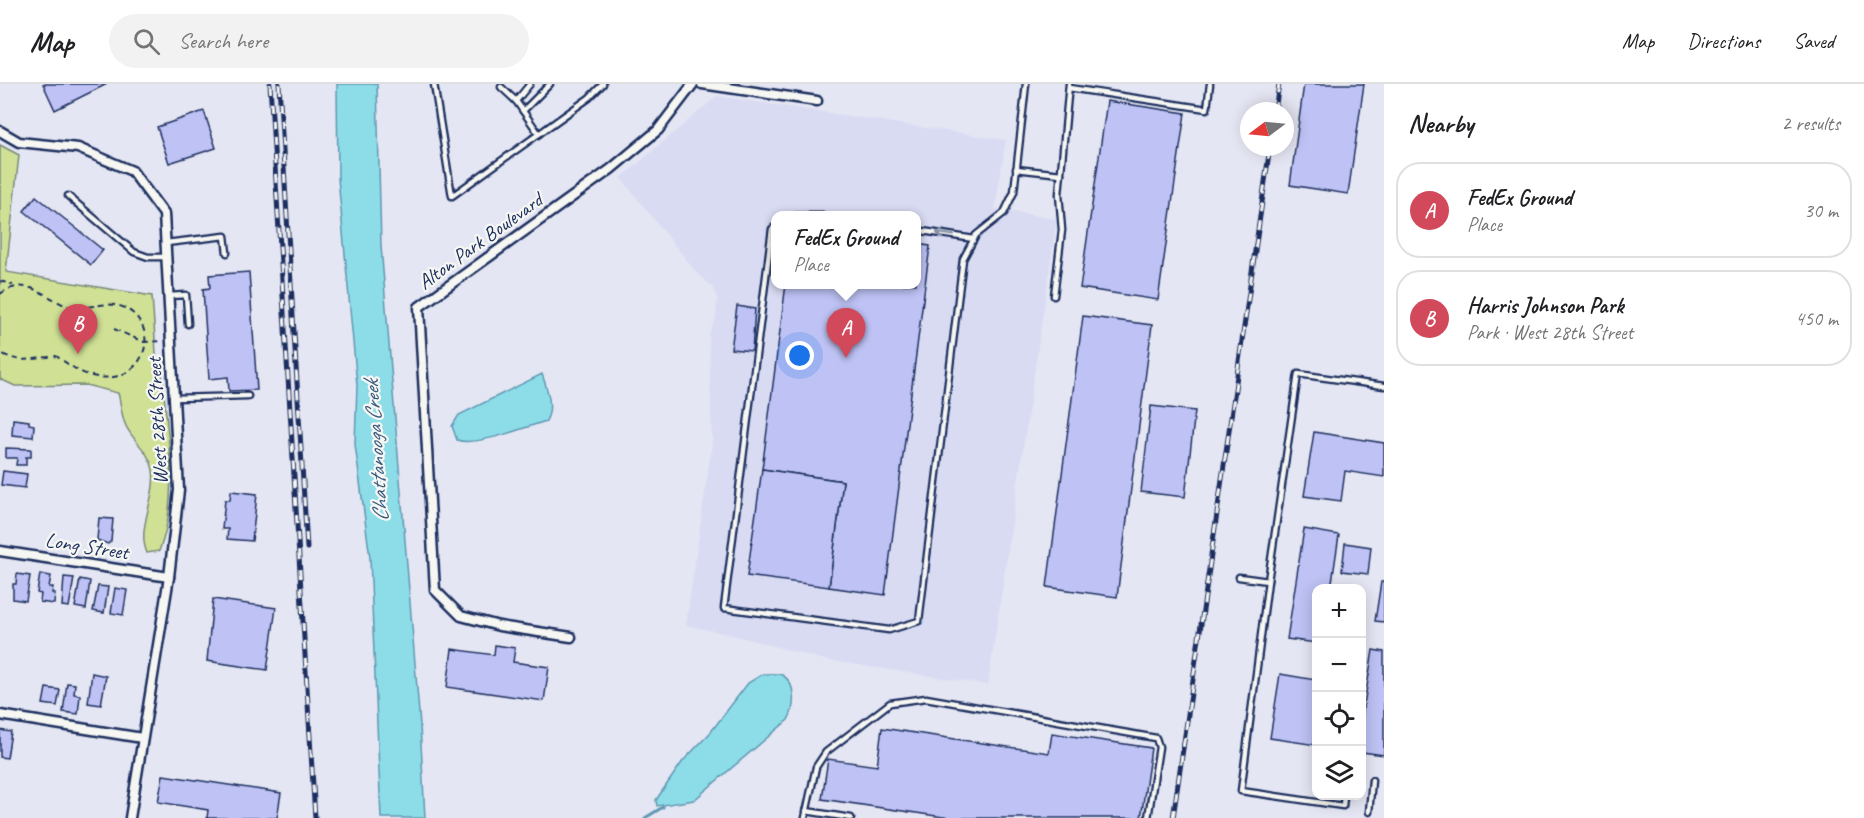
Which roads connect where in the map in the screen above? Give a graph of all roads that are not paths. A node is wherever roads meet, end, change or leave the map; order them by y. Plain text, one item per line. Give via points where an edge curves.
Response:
1 (434, 84) edge
2 (530, 84) edge
3 (550, 84) edge
4 (603, 84) edge
5 (693, 84) edge
6 (702, 84) edge
7 (1026, 84) edge
8 (1210, 84) edge
9 (1069, 86) edge
10 (501, 87) dead end
11 (818, 100) dead end
12 (516, 101) junction
13 (523, 111) junction
14 (0, 131) edge
15 (539, 134) junction
16 (1016, 170) junction
17 (1061, 174) junction
18 (68, 196) dead end
19 (921, 231) edge
20 (771, 237) edge
21 (974, 239) junction
22 (166, 243) junction
23 (227, 253) dead end
24 (167, 257) junction
25 (169, 296) junction
26 (1054, 296) dead end
27 (188, 324) dead end
28 (1384, 386) edge
29 (248, 396) dead end
30 (175, 398) junction
31 (0, 551) edge
32 (169, 577) junction
33 (1239, 577) dead end
34 (1268, 581) junction
35 (571, 637) dead end
36 (0, 716) edge
37 (142, 738) junction
38 (1372, 780) dead end
39 (1344, 800) edge
40 (806, 811) junction
41 (1369, 812) dead end
42 (130, 818) edge
43 (805, 818) edge
44 (851, 818) edge
45 (1148, 818) edge

1 - 15 lane via 452,196
2 - 12 lane
3 - 13 lane
4 - 15 lane
5 - 35 street, Alton Park Boulevard via 658,129 611,169 419,307 435,590 461,616
6 - 11 street
7 - 16 lane
8 - 9 lane via 1207,109
9 - 17 lane
10 - 12 lane
12 - 13 lane
13 - 15 lane
14 - 22 street, West 28th Street via 20,142 78,148 132,171 164,214
16 - 17 lane
16 - 21 lane via 1014,192 1004,213
17 - 26 lane via 1062,230
18 - 24 lane via 134,252
21 -> 19 lane
20 - 21 lane via 724,608 890,630 919,621 963,259
22 - 23 lane via 225,236
22 - 24 street, West 28th Street
24 - 25 street, West 28th Street
25 - 27 lane via 186,296
25 - 30 street, West 28th Street
28 - 34 lane via 1298,374
29 - 30 lane
30 - 32 street, West 28th Street via 179,490
31 - 32 street, Long Street
32 - 37 street, West 28th Street
33 - 34 lane
34 - 39 lane via 1241,791 1343,806
36 - 37 street
37 - 42 street, West 28th Street
38 - 41 lane
40 - 43 lane
40 - 44 lane
40 - 45 lane via 816,767 826,752 890,703 926,698 1156,738 1159,747

